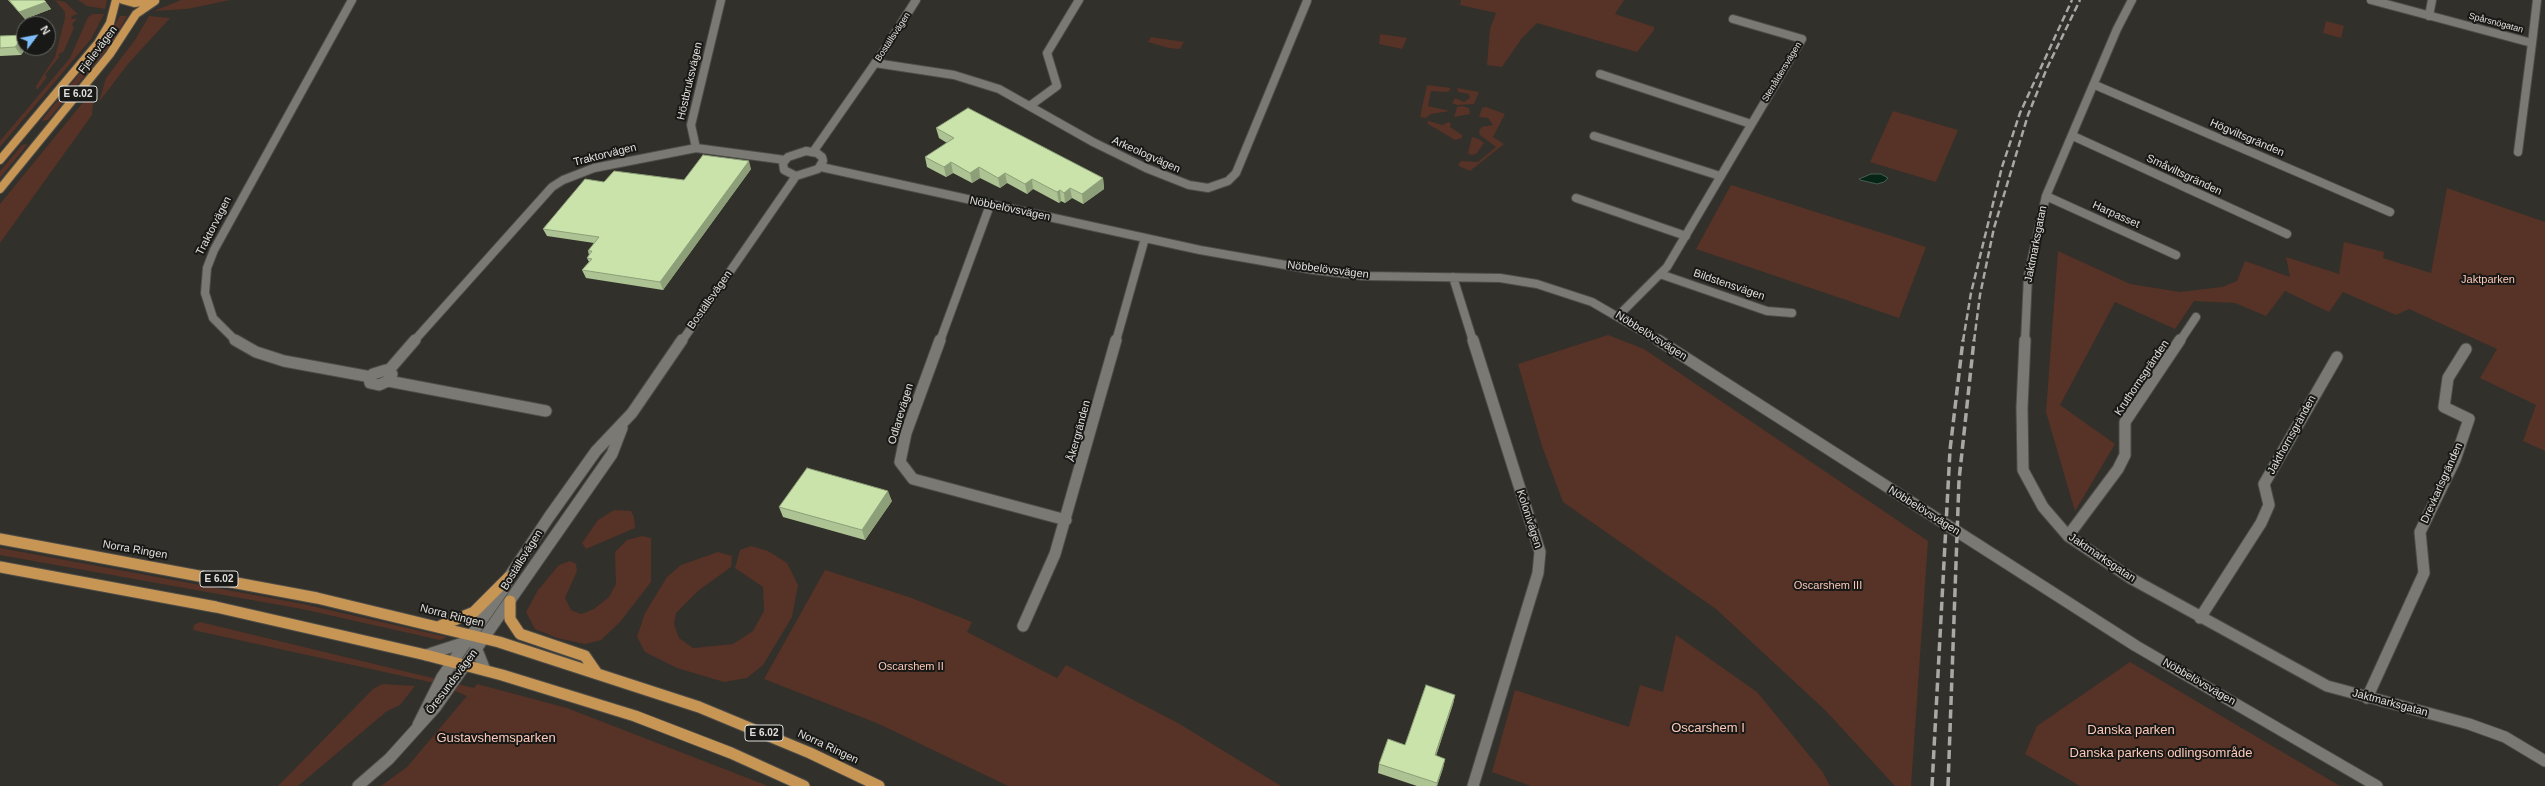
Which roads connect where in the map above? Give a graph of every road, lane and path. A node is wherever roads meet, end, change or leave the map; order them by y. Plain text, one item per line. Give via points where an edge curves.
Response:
1 (116, 0) edge
2 (123, 0) edge
3 (157, 0) edge
4 (352, 0) edge
5 (721, 0) edge
6 (916, 0) edge
7 (1079, 0) edge
8 (2132, 0) edge
9 (2371, 0) edge
10 (2432, 0) edge
11 (2537, 0) edge
12 (1308, 2) dead end
13 (2429, 16) junction
14 (1733, 19) dead end
15 (2532, 43) junction
16 (875, 63) junction
17 (1600, 74) dead end
18 (2095, 85) junction
19 (1031, 105) junction
20 (1751, 124) junction
21 (1594, 136) dead end
22 (2073, 136) junction
23 (696, 148) junction
24 (813, 152) junction
25 (2518, 152) dead end
26 (0, 160) edge
27 (785, 160) junction
28 (821, 167) junction
29 (796, 176) junction
30 (1720, 176) junction
31 (0, 189) edge
32 (2046, 196) junction
33 (1576, 198) dead end
34 (990, 205) junction
35 (2390, 212) dead end
36 (2287, 234) dead end
37 (1686, 236) junction
38 (1145, 238) junction
39 (2176, 255) dead end
40 (1660, 274) junction
41 (1453, 277) junction
42 (1792, 313) dead end
43 (1619, 316) junction
44 (2196, 317) dead end
45 (2466, 349) dead end
46 (2337, 357) dead end
47 (389, 376) junction
48 (546, 411) dead end
49 (623, 424) junction
50 (1066, 520) junction
51 (2068, 536) junction
52 (0, 539) edge
53 (0, 567) edge
54 (509, 577) junction
55 (510, 601) junction
56 (2200, 618) junction
57 (438, 626) junction
58 (1023, 626) dead end
59 (474, 641) junction
60 (426, 655) junction
61 (452, 662) junction
62 (466, 665) junction
63 (485, 670) junction
64 (596, 672) junction
65 (2366, 698) junction
66 (418, 725) junction
67 (2545, 759) edge
68 (358, 786) edge
69 (804, 786) edge
70 (879, 786) edge
71 (1473, 786) edge
72 (2377, 786) edge

1 - 26 main road, Fjelievägen / E 6.02 via 110,23 98,43
2 - 3 main road, Fjelievägen via 139,3
3 - 31 main road, Fjelievägen / E 6.02 via 136,14 110,54
4 - 47 street, Traktorvägen via 214,250 207,268 206,293 213,318 236,341 256,352 284,361 371,377 369,382 373,384
5 - 23 street, Höstbruksvägen via 691,125 690,131
6 - 16 street, Boställsvägen
7 - 19 street via 1047,53 1057,86 1050,94
8 - 18 street, Jaktmarksgatan
9 - 13 street, Spårsnögatan
10 - 13 street
11 - 15 street
12 - 19 street, Arkeologvägen via 1236,173 1218,185 1208,188 1189,185 1146,168 1093,142
13 - 15 street, Spårsnögatan
14 - 20 street, Stenåldersvägen via 1802,39
15 - 25 street, Spårsnögatan
16 - 19 street, Arkeologvägen via 954,75 999,89
16 - 24 street, Boställsvägen
17 - 20 street
18 - 22 street, Jaktmarksgatan
18 - 35 street, Högviltsgränden
20 - 30 street, Stenåldersvägen
21 - 30 street
22 - 32 street, Jaktmarksgatan
22 - 36 street, Småviltsgränden
23 - 27 street
23 - 47 street, Traktorvägen via 594,168 552,187
24 - 27 street via 800,152
24 - 28 street via 822,157 824,161
27 - 29 street via 784,170
28 - 29 street via 811,173
28 - 34 street, Nöbbelövsvägen
29 - 49 street, Boställsvägen
30 - 37 street, Stenåldersvägen
32 - 39 street, Harpasset
32 - 51 street, Jaktmarksgatan via 2028,276 2022,408 2023,470 2043,507
33 - 37 street
34 - 38 street, Nöbbelövsvägen
34 - 50 street, Odlarevägen via 911,418 900,462 913,479
37 - 40 street, Stenåldersvägen
38 - 41 street, Nöbbelövsvägen via 1329,272 1364,276
38 - 50 street, Åkergränden
40 - 42 street, Bildstensvägen via 1767,311
40 - 43 street, Stenåldersvägen
41 - 43 street, Nöbbelövsvägen via 1500,278 1537,284 1575,295
41 - 71 street, Kolonivägen via 1540,552 1538,573
43 - 72 street, Nöbbelövsvägen via 2136,646
44 - 51 street, Kruthornsgränden via 2125,422 2124,455 2118,469
45 - 65 street, Drevkarlsgränden via 2448,378 2444,407 2469,419 2454,460 2420,532 2424,573
46 - 56 street, Jakthornsgränden via 2264,484 2269,505 2261,523
47 - 48 street, Traktorvägen
49 - 54 street, Boställsvägen via 596,451
49 - 55 street, Boställsvägen via 612,454
50 - 58 street, Åkergränden via 1055,554
51 - 56 street, Jaktmarksgatan via 2132,579
52 - 57 main road, Norra Ringen / E 6.02 via 317,598
53 - 60 main road via 139,591
54 - 57 main road via 474,612
54 - 59 street, Boställsvägen
55 - 59 street, Boställsvägen
55 - 64 main road via 510,619 520,634 585,656
56 - 65 street, Jaktmarksgatan via 2327,686
57 - 59 main road, Norra Ringen / E 6.02
59 - 60 street
59 - 61 street, Öresundsvägen
59 - 62 street, Öresundsvägen
59 - 63 street
59 - 64 main road, Norra Ringen / E 6.02
60 - 61 main road
61 - 62 main road
61 - 66 street, Öresundsvägen
62 - 63 main road
62 - 66 street, Öresundsvägen via 435,708
63 - 69 main road via 634,716 731,753
64 - 70 main road, Norra Ringen / E 6.02 via 750,726
65 - 67 street, Jaktmarksgatan via 2469,724 2505,737
66 - 68 street, Öresundsvägen via 389,759

